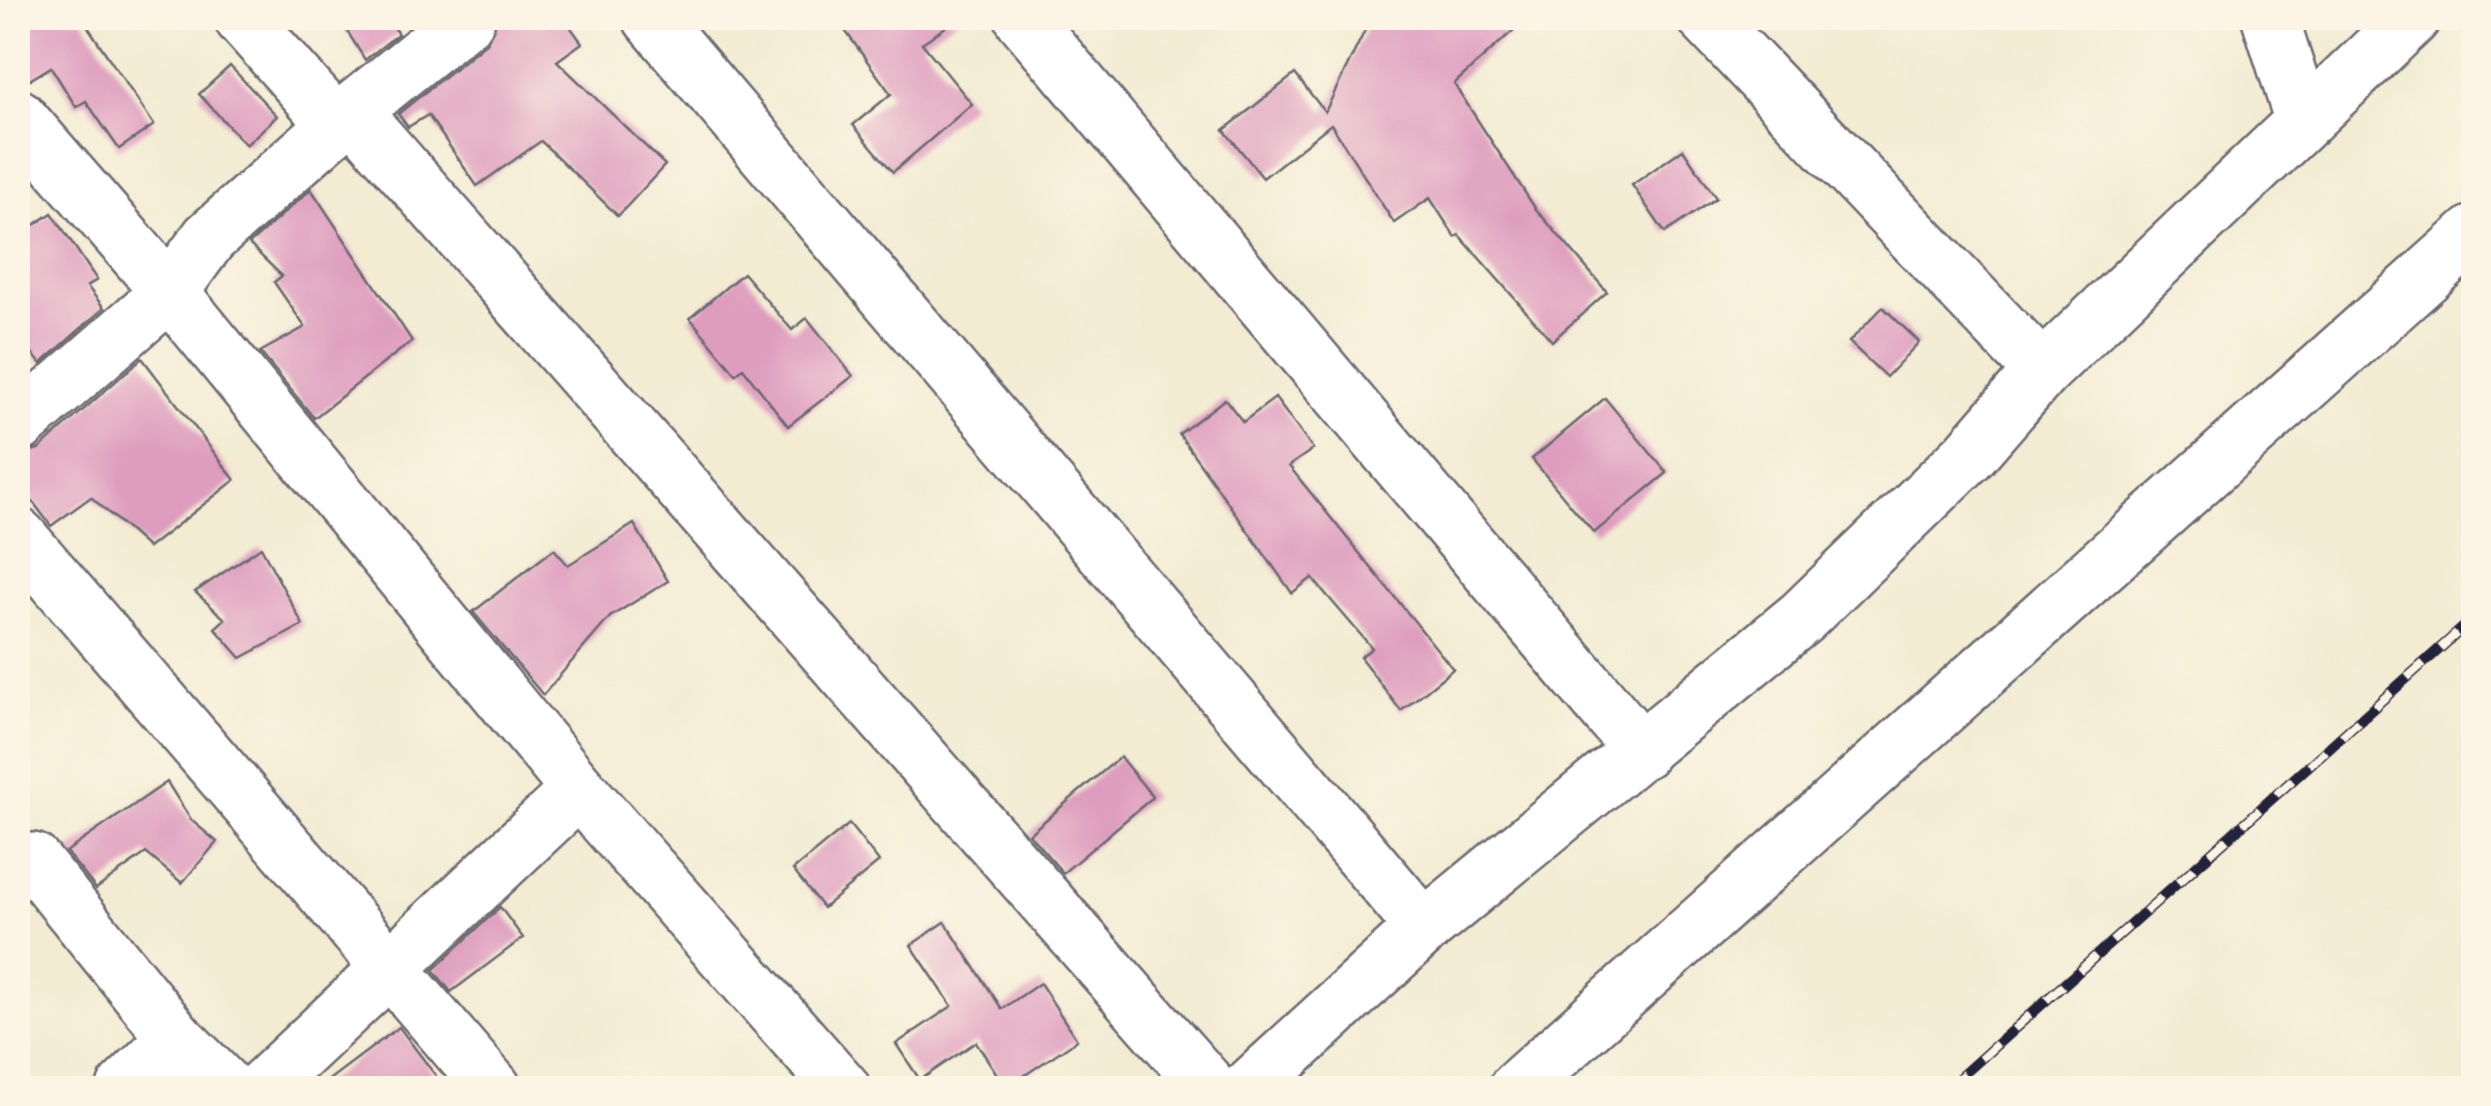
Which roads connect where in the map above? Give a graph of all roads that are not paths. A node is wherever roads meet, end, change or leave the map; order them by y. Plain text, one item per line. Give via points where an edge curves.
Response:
1 (242, 18) edge
2 (466, 18) edge
3 (651, 18) edge
4 (1023, 18) edge
5 (1706, 18) edge
6 (2270, 18) edge
7 (2412, 18) edge
8 (18, 117) edge
9 (344, 118) junction
10 (2303, 121) junction
11 (2474, 233) edge
12 (170, 292) junction
13 (2042, 371) junction
14 (18, 426) edge
15 (18, 536) edge
16 (1642, 751) junction
17 (579, 790) junction
18 (34, 861) dead end
19 (1424, 928) junction
20 (392, 970) junction
21 (176, 1038) junction
22 (125, 1088) edge
23 (226, 1088) edge
24 (262, 1088) edge
25 (494, 1088) edge
26 (842, 1088) edge
27 (1210, 1088) edge
28 (1248, 1088) edge
29 (1516, 1088) edge

1 - 9 street
2 - 9 street
3 - 19 street
4 - 16 street
5 - 13 street
6 - 10 street
7 - 10 street
8 - 12 street
9 - 12 street via 209,238
9 - 27 street
10 - 13 street
11 - 29 street
12 - 14 street
12 - 17 street
13 - 16 street via 1969,456 1802,617
15 - 20 street
16 - 19 street
17 - 20 street
17 - 26 street
18 - 21 street
19 - 28 street
20 - 24 street
20 - 25 street
21 - 22 street
21 - 23 street

